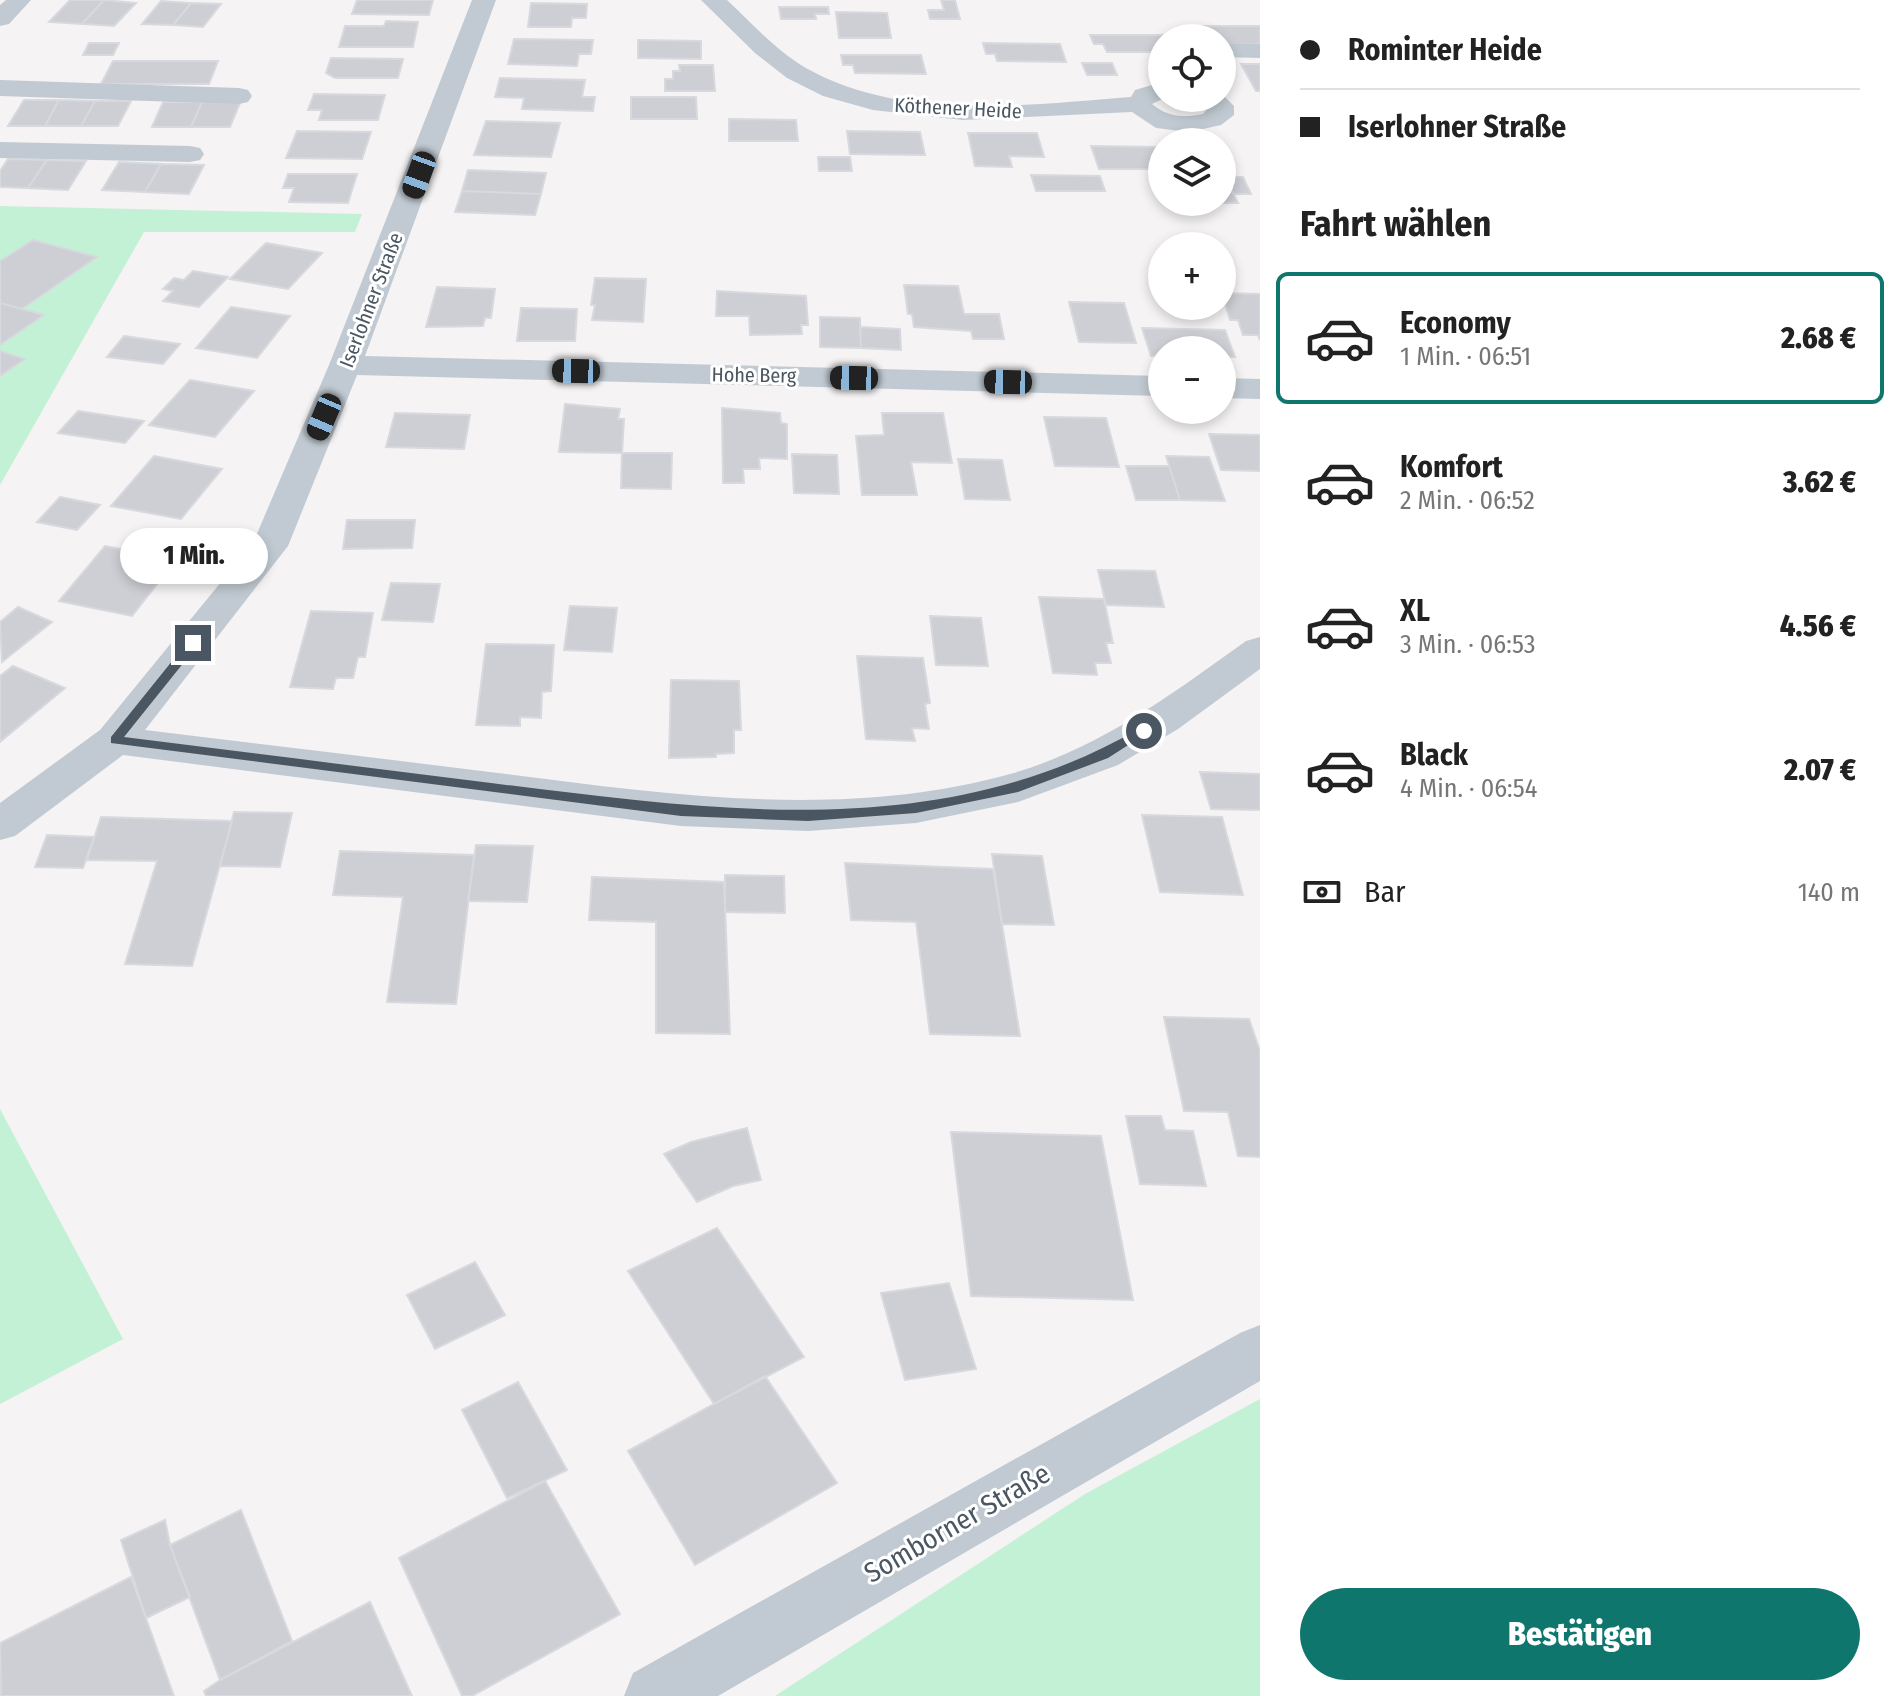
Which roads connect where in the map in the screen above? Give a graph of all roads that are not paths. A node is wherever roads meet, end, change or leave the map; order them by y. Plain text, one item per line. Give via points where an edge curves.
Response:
1 (19, 0) edge
2 (484, 0) edge
3 (713, 0) edge
4 (0, 19) edge
5 (1236, 50) edge
6 (1260, 51) edge
7 (0, 88) edge
8 (239, 96) dead end
9 (1148, 97) edge
10 (1148, 112) edge
11 (1222, 112) edge
12 (0, 150) edge
13 (190, 154) dead end
14 (345, 365) junction
15 (1148, 386) edge
16 (1236, 388) edge
17 (1260, 389) edge
18 (1260, 650) edge
19 (115, 740) junction
20 (0, 825) edge
21 (1260, 1351) edge
22 (656, 1696) edge

1 - 4 street
2 - 14 street, Iserlohner Straße
3 - 9 street, Köthener Heide via 796,73 891,106 979,111
5 - 6 street
7 - 8 street
10 - 11 street, Köthener Heide via 1182,124 1214,120
12 - 13 street
14 - 15 street, Hohe Berg
14 - 19 street, Iserlohner Straße via 270,546
16 - 17 street
18 - 19 street via 1103,755 1018,787 916,808 808,816 681,811
19 - 20 street, Iserlohner Straße
21 - 22 street, Somborner Straße

